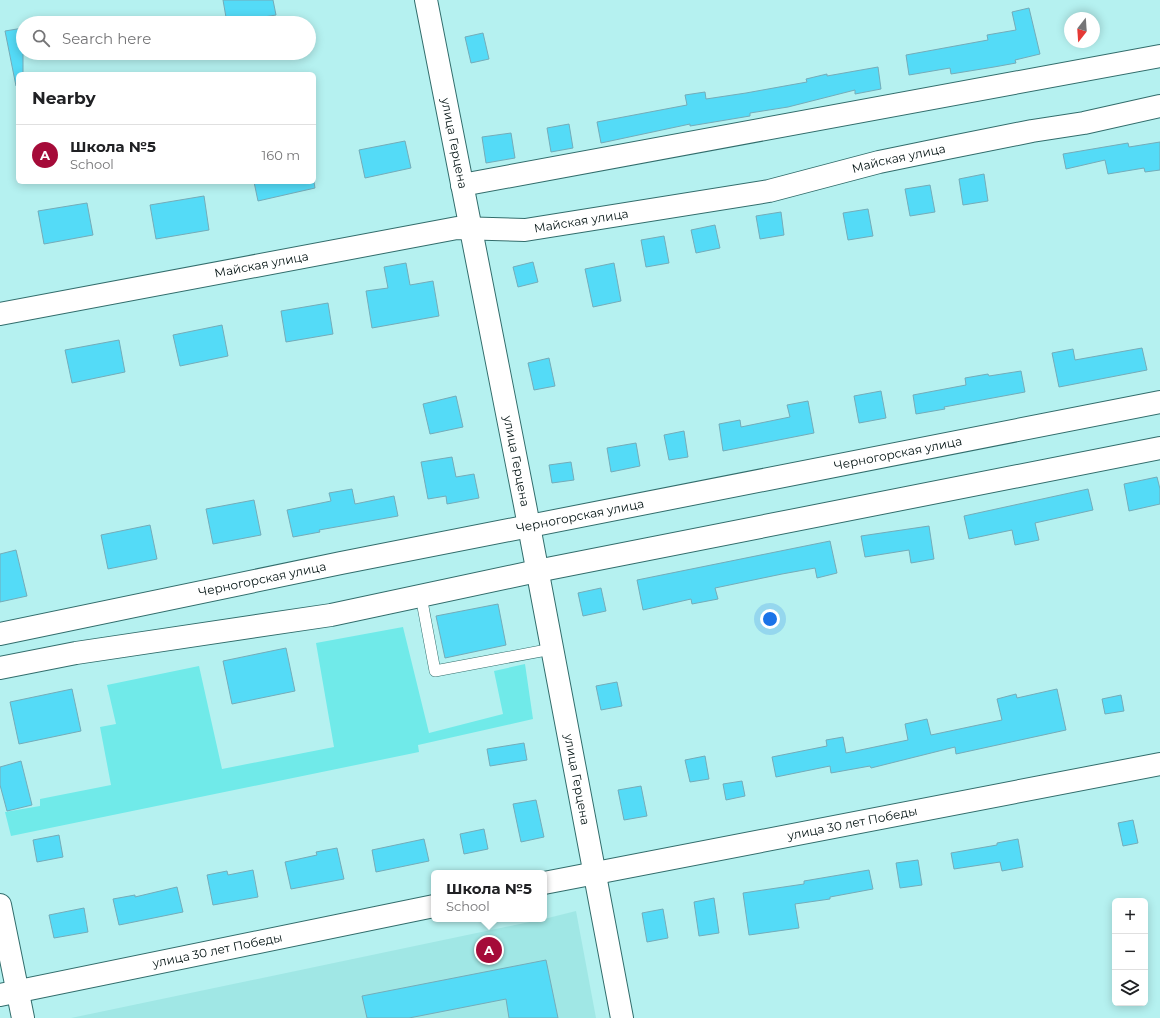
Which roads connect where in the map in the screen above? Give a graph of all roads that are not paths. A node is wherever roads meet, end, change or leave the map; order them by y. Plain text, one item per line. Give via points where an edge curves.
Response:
1 (426, 0) edge
2 (1160, 56) edge
3 (1160, 106) edge
4 (462, 185) junction
5 (471, 228) junction
6 (0, 314) edge
7 (1160, 402) edge
8 (1160, 448) edge
9 (529, 527) junction
10 (537, 571) junction
11 (421, 596) junction
12 (0, 634) edge
13 (552, 649) junction
14 (0, 668) edge
15 (1160, 764) edge
16 (594, 874) junction
17 (547, 882) edge
18 (0, 905) edge
19 (431, 907) edge
20 (2, 926) edge
21 (9, 993) edge
22 (23, 1018) edge
23 (622, 1018) edge

1 - 4 street, улица Герцена
2 - 4 street
3 - 5 street, Майская улица via 917,154 769,191 525,230
4 - 5 street, улица Герцена
5 - 6 street, Майская улица
5 - 9 street, улица Герцена
7 - 9 street, Черногорская улица
8 - 10 street
9 - 10 street, улица Герцена
9 - 12 street, Черногорская улица
10 - 11 street
10 - 13 street, улица Герцена
11 - 13 lane via 435,671
11 - 14 street via 331,615 76,653
13 - 16 street, улица Герцена
15 - 16 street, улица 30 лет Победы
16 - 17 street, улица 30 лет Победы
16 - 23 street, улица Герцена
18 - 20 street
19 - 21 street, улица 30 лет Победы
20 - 21 street
21 - 22 street

